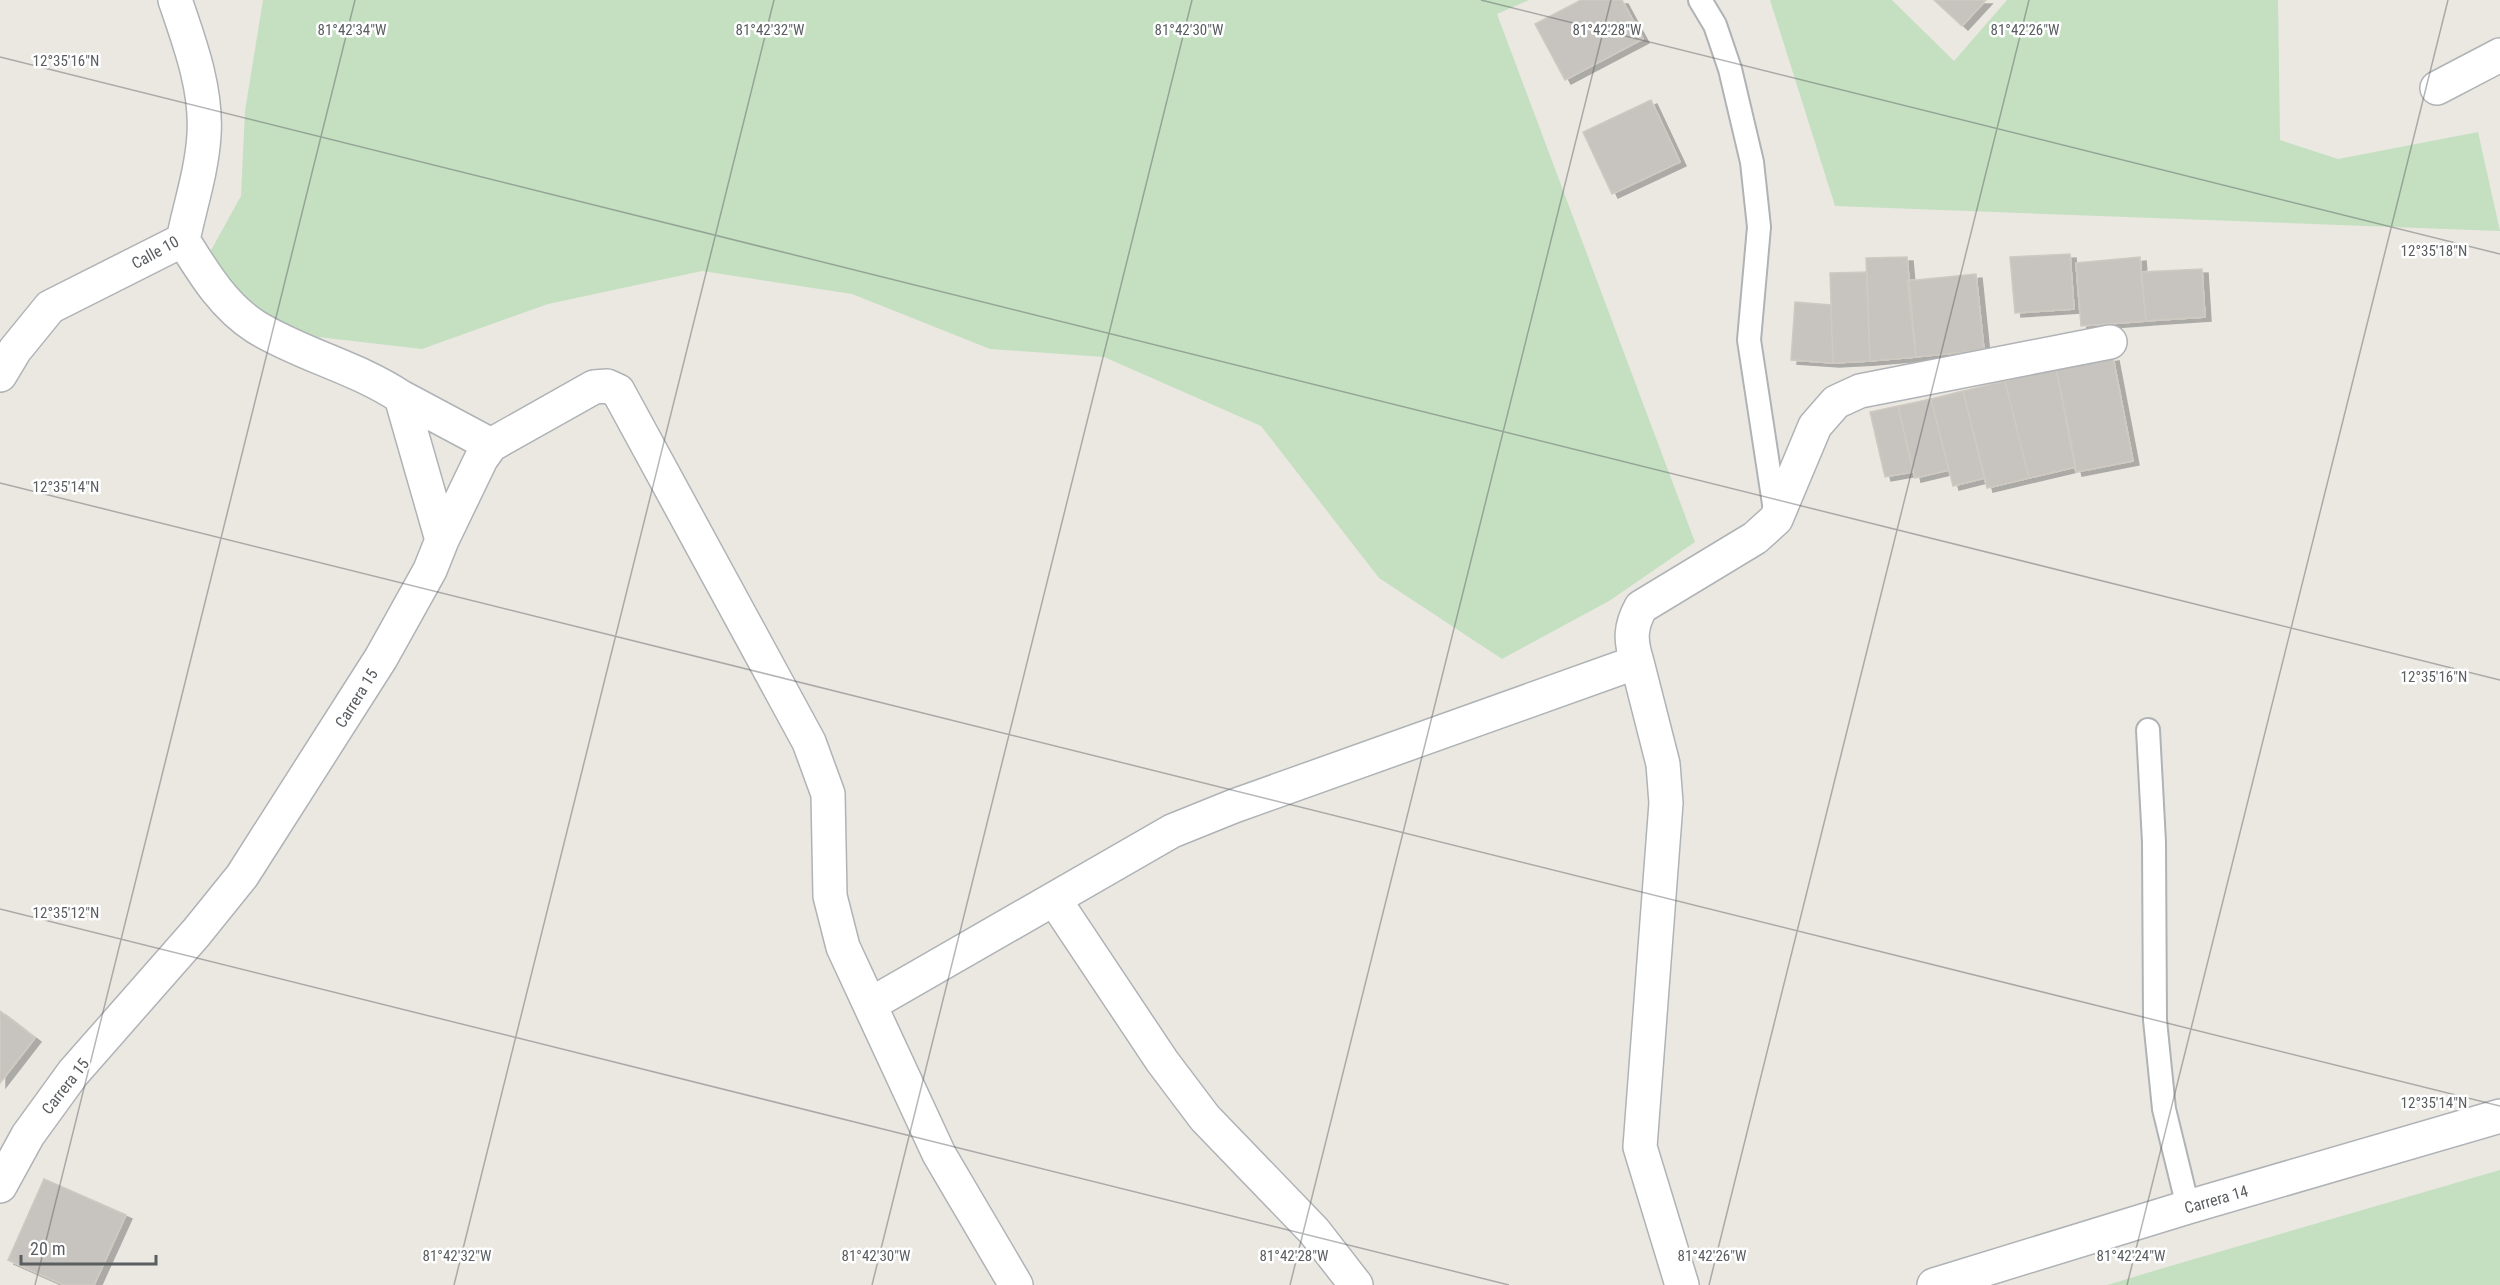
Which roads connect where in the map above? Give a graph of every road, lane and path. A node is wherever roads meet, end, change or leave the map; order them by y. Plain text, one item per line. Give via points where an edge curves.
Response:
1 (175, 0) edge
2 (1700, 0) edge
3 (2500, 55) edge
4 (2438, 88) dead end
5 (183, 240) junction
6 (2110, 342) dead end
7 (0, 375) edge
8 (401, 397) junction
9 (491, 445) junction
10 (1776, 519) junction
11 (442, 540) junction
12 (1637, 662) junction
13 (2148, 730) dead end
14 (1054, 899) junction
15 (871, 1004) junction
16 (2500, 1116) edge
17 (0, 1186) edge
18 (2188, 1207) junction
19 (1016, 1285) edge
20 (1356, 1285) edge
21 (1682, 1285) edge
22 (1934, 1285) edge

1 - 5 street, Calle 10 via 193,52 204,113 204,137
2 - 10 lane via 1715,25 1730,69 1752,162 1759,228 1749,340
3 - 4 street
5 - 7 street, Calle 10 via 50,307
5 - 8 street via 214,289 256,327 380,383
6 - 10 street via 1860,391 1836,402 1815,426
8 - 9 street
8 - 11 street
9 - 11 street, Carrera 15
9 - 15 street via 594,387 607,386 618,391 809,742 828,794 830,896 843,947
10 - 12 street via 1755,538 1641,607 1632,623 1630,642
11 - 17 street, Carrera 15 via 430,570 381,658 242,876 73,1073 28,1135
12 - 14 street via 1172,831
12 - 21 street via 1663,764 1666,803 1640,1147
13 - 18 lane via 2154,842 2155,1020 2164,1109
14 - 15 street
14 - 20 street via 1162,1061 1205,1118 1314,1231
15 - 19 street via 939,1154
16 - 18 street, Carrera 14
18 - 22 street, Carrera 14

